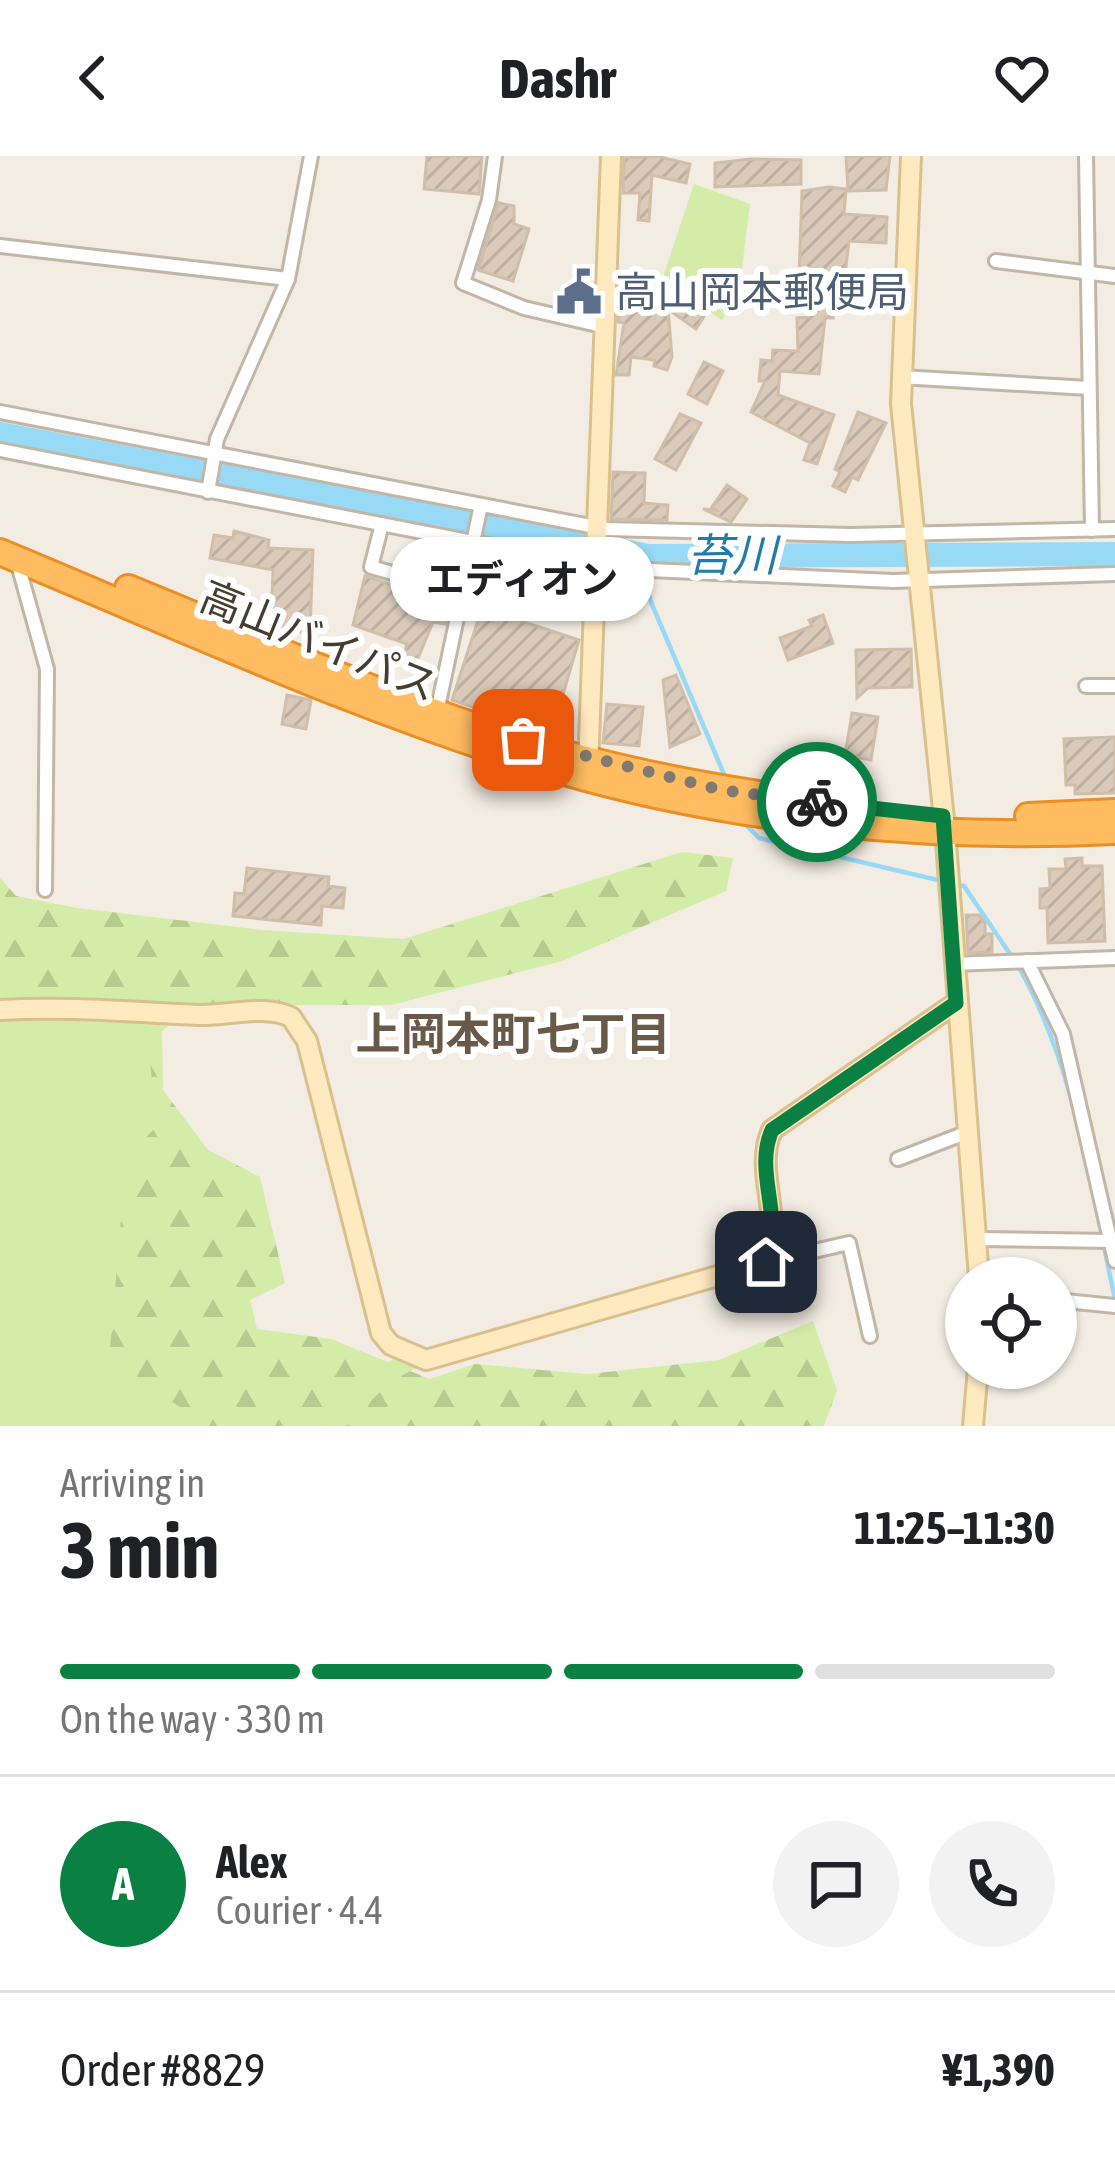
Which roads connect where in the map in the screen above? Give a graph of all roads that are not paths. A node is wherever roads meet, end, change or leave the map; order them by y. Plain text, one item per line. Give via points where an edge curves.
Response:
1 (311, 156) edge
2 (495, 156) edge
3 (611, 156) edge
4 (911, 156) edge
5 (1086, 156) edge
6 (0, 246) edge
7 (996, 260) dead end
8 (1087, 272) junction
9 (1115, 276) edge
10 (288, 279) junction
11 (606, 327) junction
12 (900, 377) junction
13 (1089, 388) junction
14 (0, 412) edge
15 (0, 450) edge
16 (215, 456) junction
17 (209, 489) junction
18 (481, 507) junction
19 (382, 524) junction
20 (598, 529) junction
21 (1115, 529) edge
22 (1091, 530) junction
23 (913, 533) junction
24 (0, 536) edge
25 (475, 542) junction
26 (11, 557) edge
27 (596, 565) junction
28 (918, 574) junction
29 (1115, 574) edge
30 (464, 593) junction
31 (1086, 686) dead end
32 (1115, 686) edge
33 (437, 712) junction
34 (588, 769) junction
35 (1115, 812) edge
36 (944, 823) junction
37 (1115, 831) edge
38 (45, 890) dead end
39 (1115, 958) edge
40 (1025, 961) junction
41 (952, 964) junction
42 (956, 1003) junction
43 (0, 1010) edge
44 (968, 1132) junction
45 (898, 1160) dead end
46 (1098, 1181) junction
47 (1115, 1186) edge
48 (978, 1239) junction
49 (1105, 1241) junction
50 (978, 1257) edge
51 (1115, 1261) edge
52 (766, 1262) junction
53 (1077, 1302) edge
54 (1113, 1306) edge
55 (870, 1336) dead end
56 (976, 1389) edge
57 (973, 1426) edge

1 - 10 street
2 - 11 street via 463,283
3 - 11 street
4 - 12 street
5 - 8 street
6 - 10 street
7 - 8 street
8 - 9 street
8 - 13 street
10 - 16 street
11 - 20 street
12 - 13 street
12 - 23 street
13 - 22 street
14 - 16 street
15 - 17 street
16 - 17 street
16 - 18 street
17 - 19 street
18 - 20 street
18 - 25 street
19 - 25 street
19 - 30 street via 371,567
20 - 23 street
20 - 27 street
21 - 22 street
22 - 23 street
23 - 28 street
24 - 33 highway, 高山バイパス
25 - 27 street
25 - 30 street
26 - 34 highway, 高山バイパス via 440,732
26 - 38 street via 46,669
27 - 28 street via 656,573
27 - 34 street
28 - 29 street
28 - 36 street
30 - 33 street
31 - 32 street
33 - 34 highway, 高山バイパス
34 - 36 highway, 高山バイパス via 735,801
35 - 36 highway, 高山バイパス
36 - 37 highway, 高山バイパス
36 - 41 street
39 - 40 street
40 - 41 street
40 - 46 street via 1063,1034
41 - 42 street
42 - 44 street
42 - 52 street via 772,1130 765,1155 774,1226
43 - 52 street via 291,1017 307,1041 381,1334 410,1355 426,1360
44 - 45 street
44 - 48 street
46 - 47 street
46 - 49 street
48 - 49 street
48 - 50 street
49 - 51 street
52 - 55 street via 848,1243
53 - 54 street
56 - 57 street

